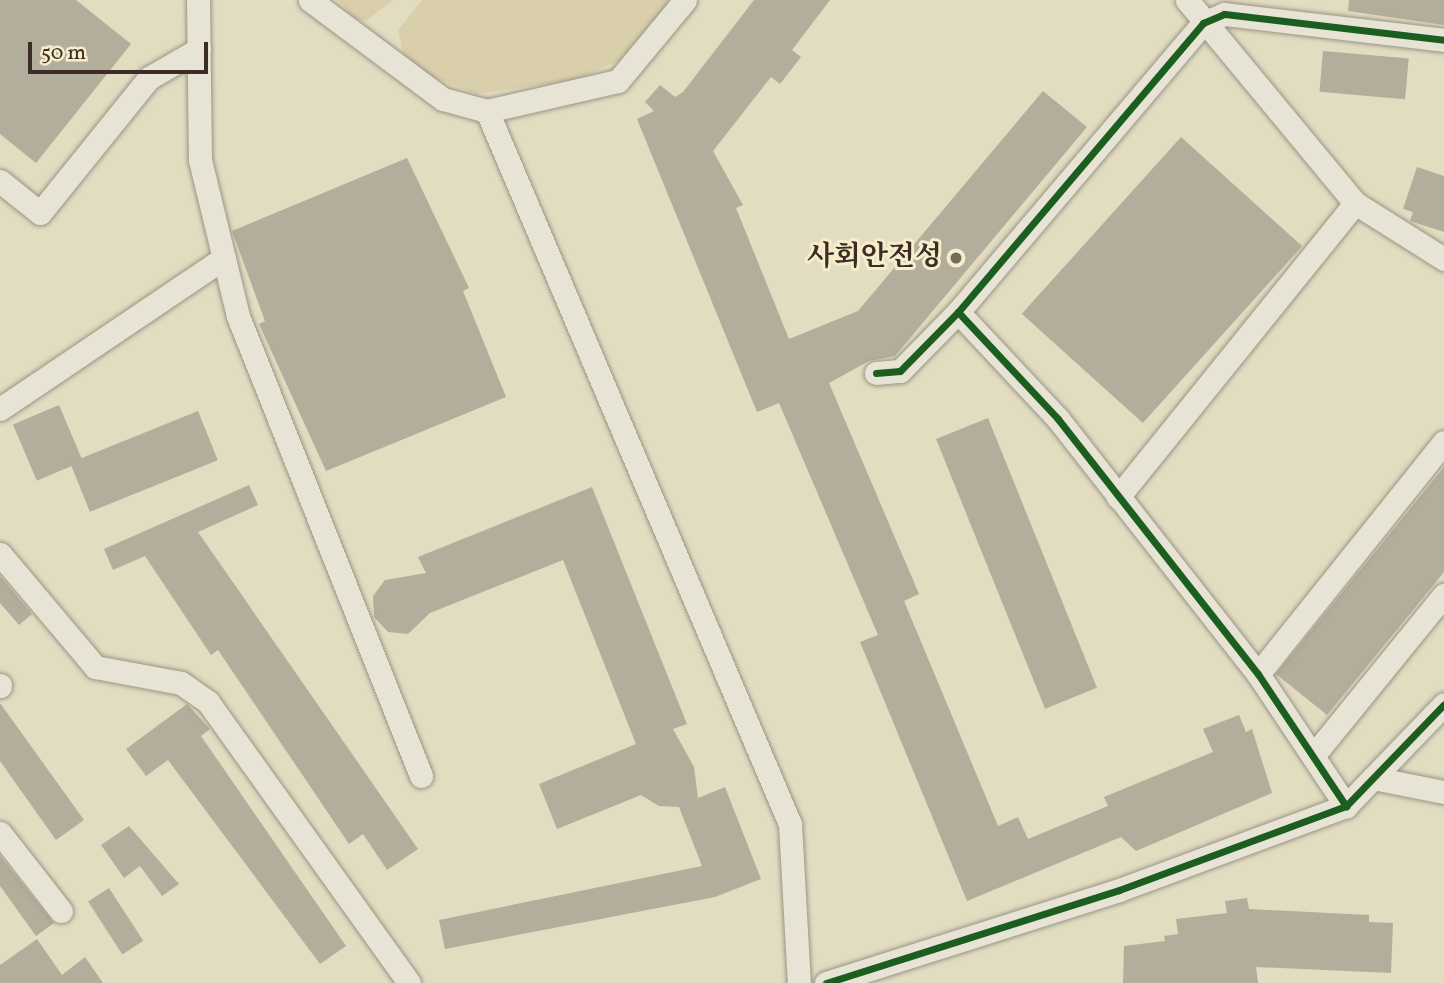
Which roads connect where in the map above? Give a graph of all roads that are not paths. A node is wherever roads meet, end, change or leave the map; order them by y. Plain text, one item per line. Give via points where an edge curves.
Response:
1 (198, 0) edge
2 (310, 0) edge
3 (685, 0) edge
4 (1187, 0) edge
5 (1203, 23) junction
6 (1444, 40) edge
7 (198, 49) junction
8 (486, 111) junction
9 (0, 181) edge
10 (1355, 203) junction
11 (224, 258) junction
12 (1444, 259) edge
13 (958, 312) junction
14 (876, 373) dead end
15 (0, 409) edge
16 (1444, 442) edge
17 (1118, 497) junction
18 (0, 554) edge
19 (1444, 595) edge
20 (1258, 674) junction
21 (1444, 704) edge
22 (1313, 756) junction
23 (421, 776) dead end
24 (1373, 778) junction
25 (1444, 792) edge
26 (1346, 806) junction
27 (0, 833) edge
28 (61, 911) dead end
29 (409, 983) edge
30 (799, 983) edge
31 (826, 983) edge

1 - 7 street
2 - 8 street via 443,99
3 - 8 street via 618,80
4 - 5 street
5 - 6 street via 1224,14
5 - 10 street
5 - 13 street
7 - 9 street via 149,78 40,213
7 - 11 street via 200,160
8 - 30 street via 790,824
10 - 12 street
10 - 17 street
11 - 15 street
11 - 23 street via 238,316
13 - 14 street via 900,371
13 - 17 street via 1058,419
16 - 20 street
17 - 20 street
18 - 29 street via 95,667 181,683 208,702
19 - 22 street
20 - 22 street
21 - 24 street
22 - 26 street
24 - 25 street
24 - 26 street
26 - 31 street via 1119,890
27 - 28 street

